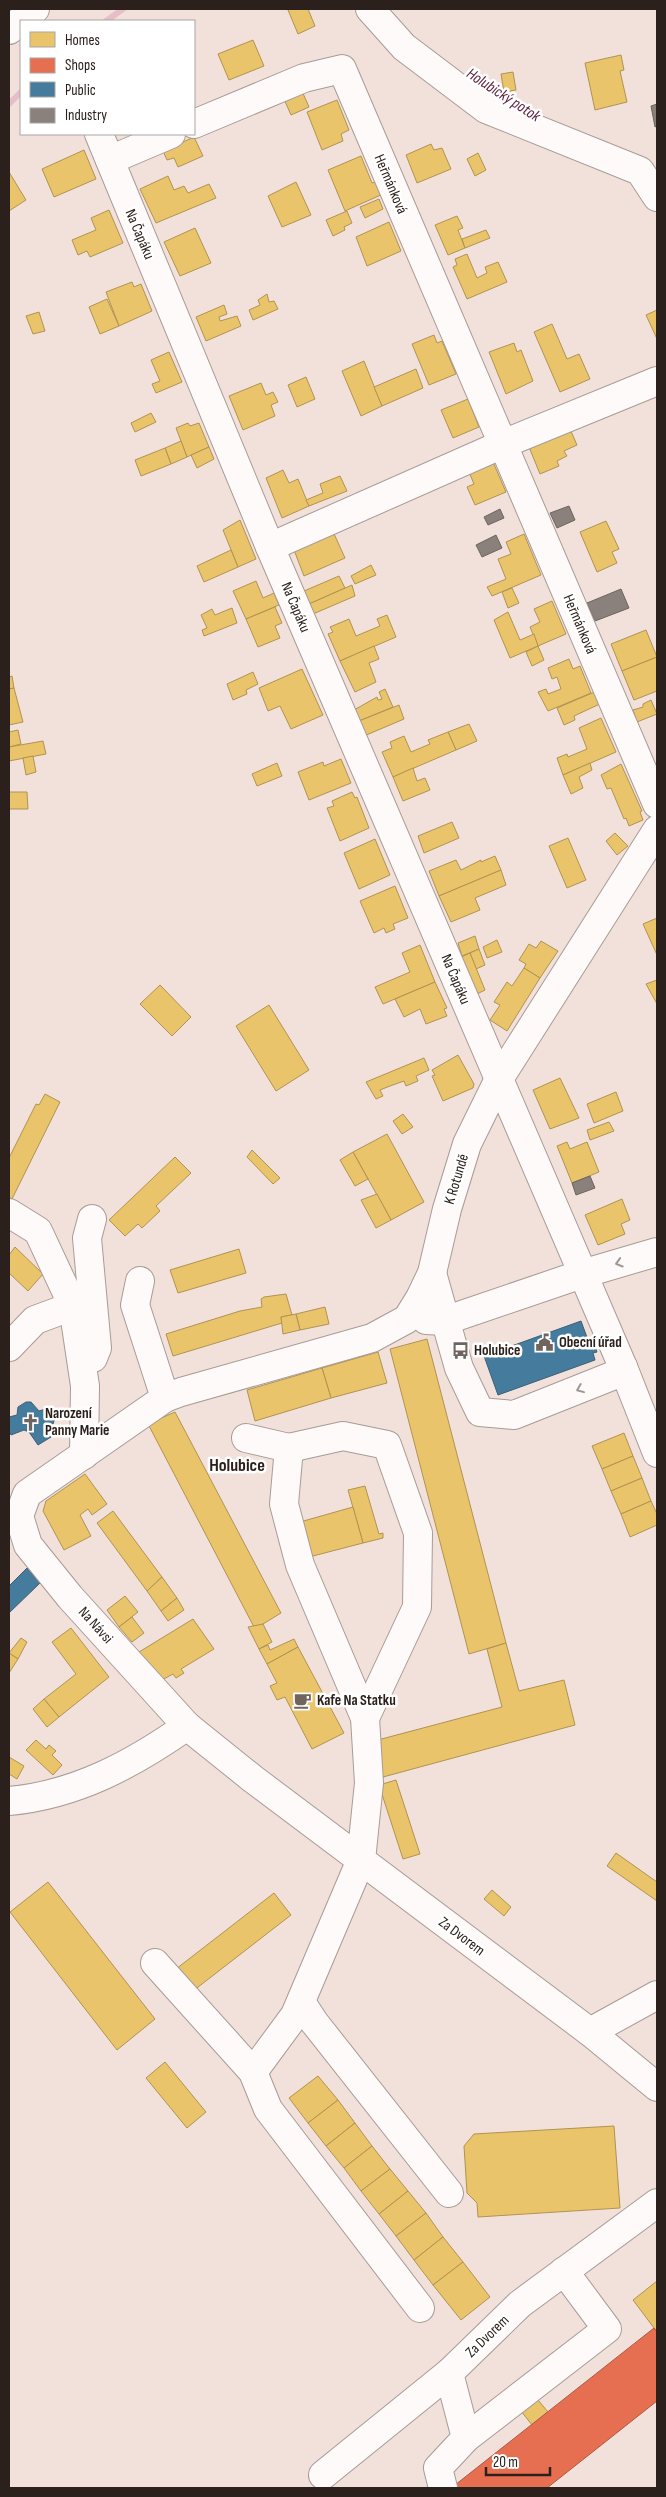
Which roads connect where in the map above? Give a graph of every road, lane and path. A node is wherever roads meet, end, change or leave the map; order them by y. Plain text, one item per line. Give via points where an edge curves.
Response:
1 (35, 9) edge
2 (370, 9) edge
3 (21, 20) edge
4 (20, 21) edge
5 (9, 30) edge
6 (195, 124) edge
7 (98, 135) edge
8 (169, 135) edge
9 (110, 160) junction
10 (657, 197) edge
11 (657, 381) edge
12 (503, 444) junction
13 (270, 547) junction
14 (657, 804) edge
15 (657, 830) edge
16 (499, 1079) junction
17 (9, 1213) edge
18 (92, 1219) dead end
19 (657, 1252) edge
20 (432, 1273) junction
21 (582, 1274) junction
22 (140, 1281) dead end
23 (73, 1306) junction
24 (407, 1319) junction
25 (444, 1321) junction
26 (9, 1347) edge
27 (623, 1367) junction
28 (85, 1386) junction
29 (165, 1398) junction
30 (246, 1438) dead end
31 (289, 1448) junction
32 (657, 1453) edge
33 (84, 1455) junction
34 (12, 1509) edge
35 (365, 1718) junction
36 (187, 1726) junction
37 (9, 1801) edge
38 (361, 1860) junction
39 (155, 1963) dead end
40 (657, 1995) edge
41 (301, 2002) junction
42 (590, 2032) junction
43 (253, 2072) junction
44 (657, 2087) edge
45 (449, 2193) dead end
46 (657, 2203) edge
47 (564, 2271) junction
48 (420, 2308) dead end
49 (449, 2373) junction
50 (466, 2438) junction
51 (323, 2475) dead end
52 (442, 2488) edge

1 - 3 street
2 - 10 street via 404,47 486,109 640,171
4 - 5 street
6 - 12 street, Heřmánková via 304,78 342,69
7 - 9 street, Na Čapáku
8 - 9 street
9 - 13 street, Na Čapáku
11 - 12 street
12 - 13 street
12 - 14 street, Heřmánková
13 - 16 street, Na Čapáku
15 - 16 street, K Rotundě
16 - 20 street, K Rotundě via 467,1144
16 - 21 street, Na Čapáku
17 - 23 street via 38,1231
18 - 28 street via 87,1238 97,1348
19 -> 21 street
20 - 24 street, K Rotundě
20 - 25 street
21 - 25 street
21 - 27 street, Na Čapáku
22 - 29 street via 135,1305
23 - 26 street via 35,1320
23 - 28 street
24 - 25 street
24 - 29 street, K Rotundě via 372,1338
27 -> 25 street via 617,1374 514,1415 480,1412 459,1368
27 - 32 street, Na Čapáku
28 - 33 street
29 - 33 street, Na Návsi
30 - 31 street
31 - 35 street via 284,1504 300,1566
31 - 35 street via 343,1436 387,1445 418,1533 416,1606
33 - 34 street, Na Návsi via 27,1494
34 - 36 street, Na Návsi via 28,1545
35 - 38 street via 369,1783
36 - 37 street via 122,1767 81,1786
36 - 38 street, Za Dvorem
38 - 41 street
38 - 42 street, Za Dvorem
39 - 43 street
40 - 42 street
41 - 43 street via 296,2015
41 - 45 street
42 - 44 street, Za Dvorem
43 - 48 street via 268,2109
46 - 47 street, Za Dvorem
47 - 49 street, Za Dvorem via 520,2304
47 - 50 street via 607,2329
49 - 50 street
49 - 51 street, Za Dvorem
50 - 52 street via 438,2468

